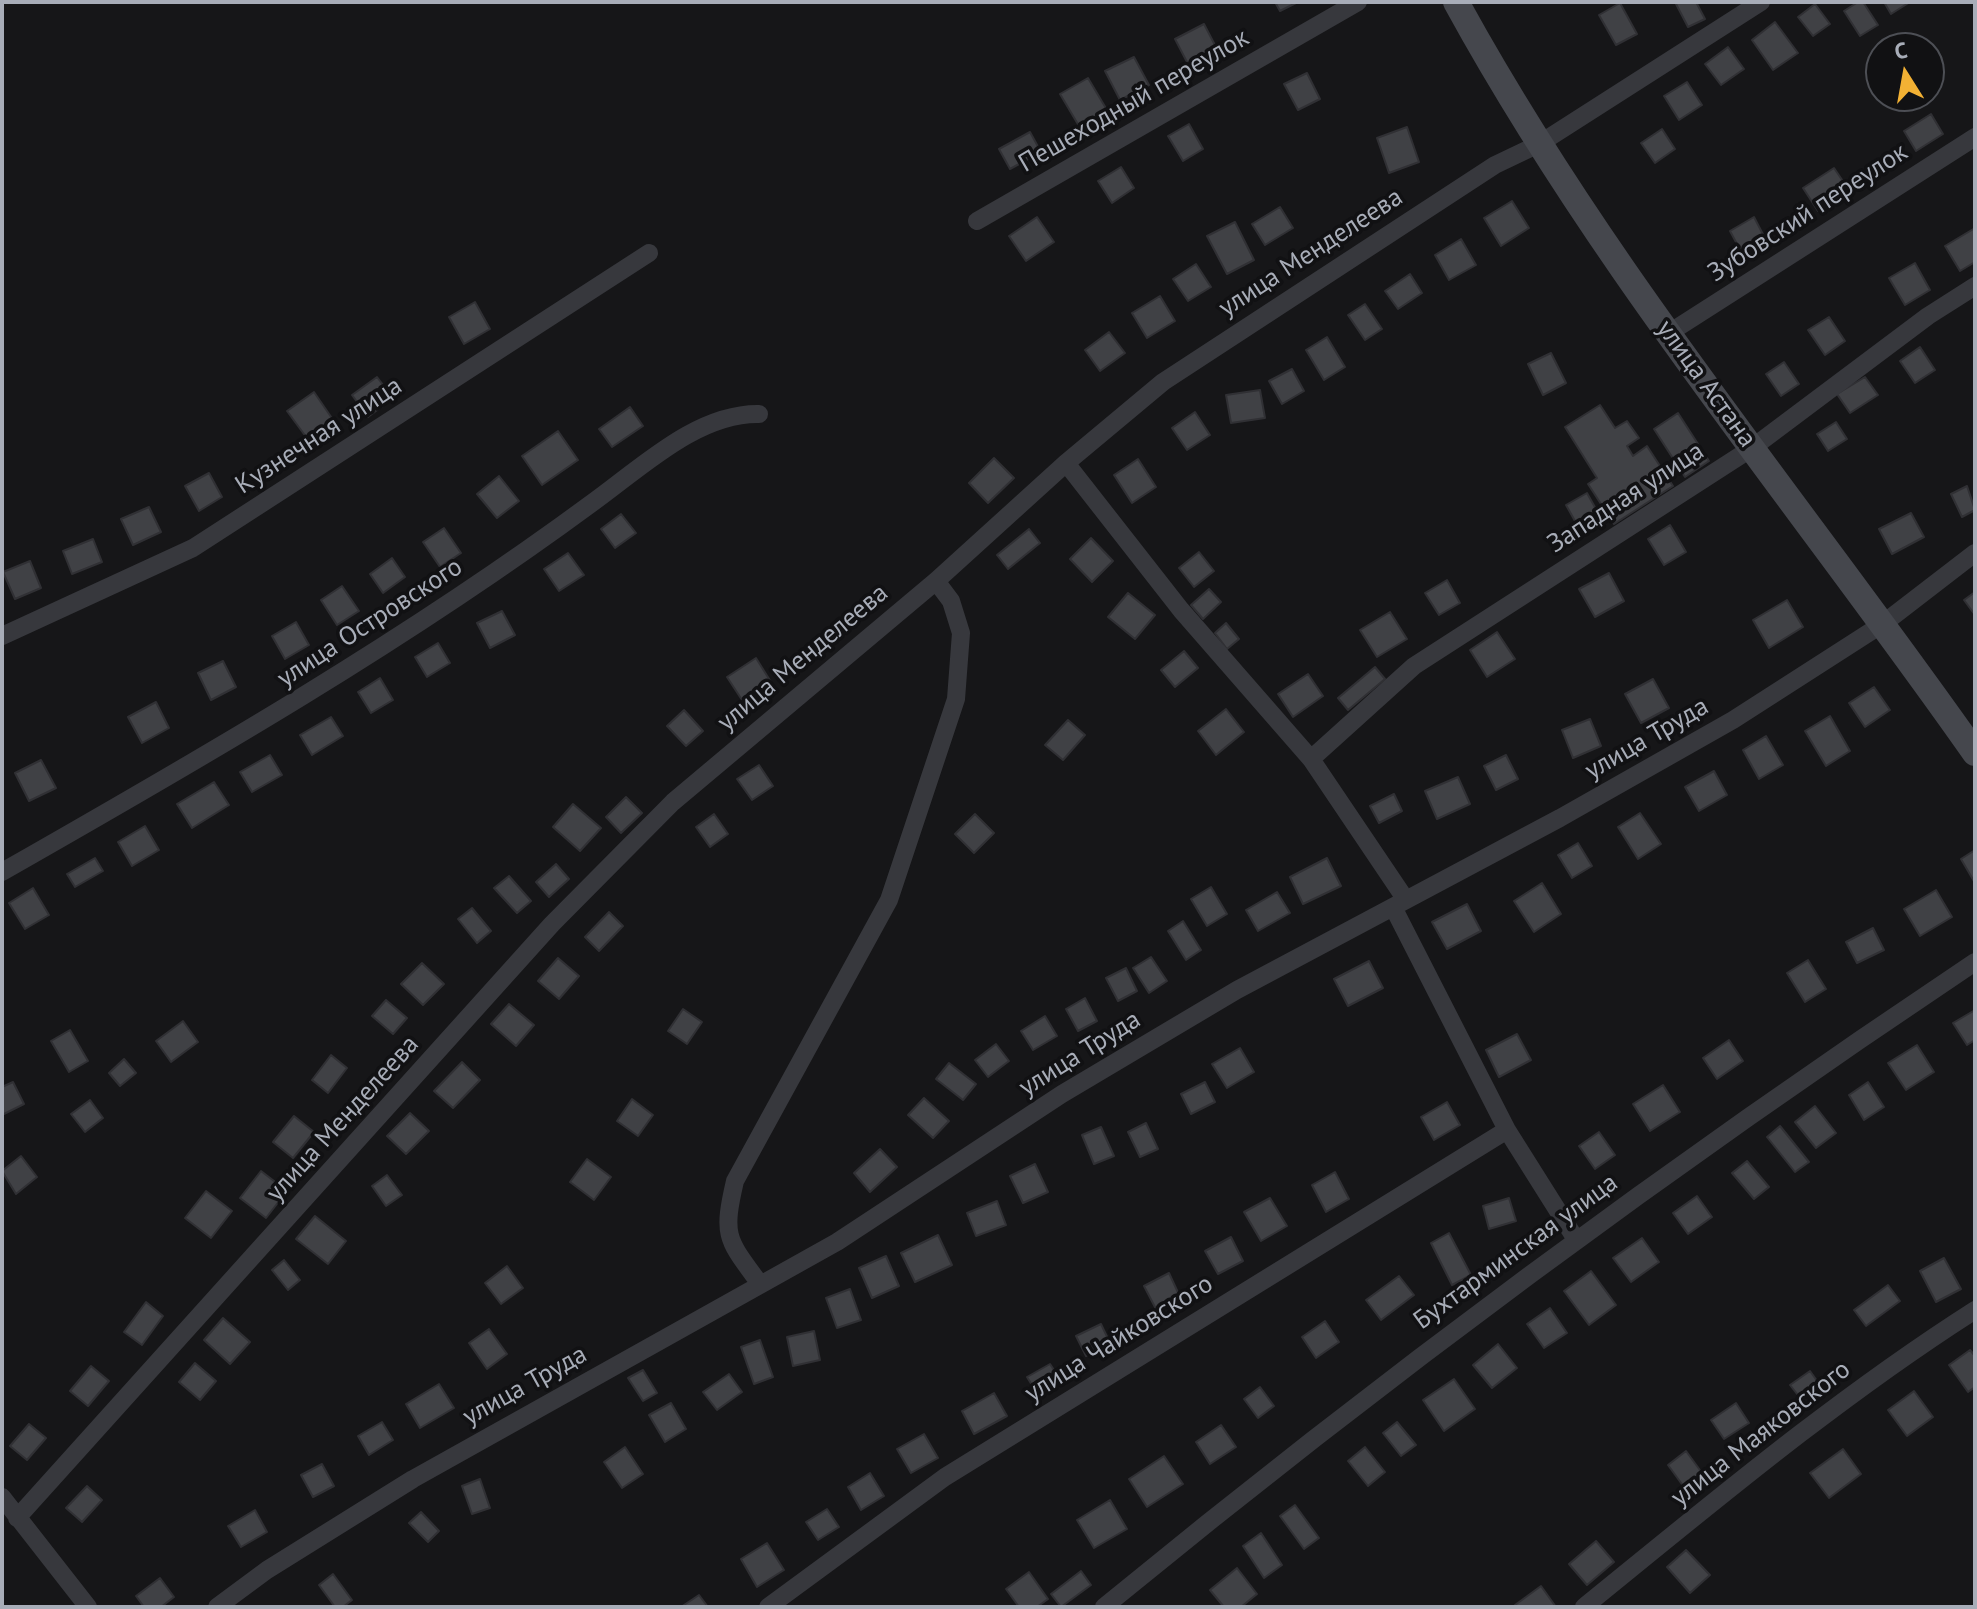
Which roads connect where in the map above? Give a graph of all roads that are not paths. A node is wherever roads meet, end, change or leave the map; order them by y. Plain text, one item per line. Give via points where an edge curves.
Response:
1 (1358, 2) edge
2 (1456, 2) edge
3 (1761, 2) edge
4 (1975, 137) edge
5 (1539, 144) junction
6 (977, 221) dead end
7 (649, 253) dead end
8 (1975, 286) edge
9 (1669, 333) junction
10 (759, 414) dead end
11 (1752, 448) junction
12 (1066, 463) junction
13 (1975, 553) edge
14 (936, 581) junction
15 (1884, 623) junction
16 (2, 636) edge
17 (1975, 753) edge
18 (1311, 759) junction
19 (2, 872) edge
20 (1400, 903) junction
21 (1975, 962) edge
22 (1507, 1130) junction
23 (1575, 1238) junction
24 (760, 1284) junction
25 (1975, 1310) edge
26 (2, 1497) edge
27 (17, 1518) junction
28 (88, 1607) edge
29 (217, 1607) edge
30 (768, 1607) edge
31 (1104, 1607) edge
32 (1584, 1607) edge

1 - 6 street, Пешеходный переулок
2 - 5 street, улица Астана
3 - 5 street, улица Менделеева
4 - 9 street, Зубовский переулок
5 - 9 street, улица Астана
5 - 12 street, улица Менделеева via 1495,165 1163,382
7 - 16 street, Кузнечная улица via 193,548
8 - 11 street, Западная улица
9 - 11 street, улица Астана
10 - 19 street, улица Островского via 732,414 670,446 433,615 258,727
11 - 15 street, улица Астана
11 - 18 street, Западная улица via 1414,666
12 - 14 street, улица Менделеева
12 - 18 street via 1181,610
13 - 15 street, улица Труда
14 - 24 street via 951,601 961,633 956,699 937,757 889,900 735,1181 726,1221 731,1245
14 - 27 street, улица Менделеева via 673,802 552,924
15 - 17 street, улица Астана
15 - 20 street, улица Труда via 1733,720
18 - 20 street
20 - 22 street
20 - 24 street, улица Труда via 1237,990 1062,1094 921,1189
21 - 23 street, Бухтарминская улица
22 - 23 street
22 - 30 street, улица Чайковского via 945,1477
23 - 31 street, Бухтарминская улица via 1397,1372
24 - 29 street, улица Труда via 413,1479
25 - 32 street, улица Маяковского via 1787,1443
26 - 27 street
27 - 28 street

